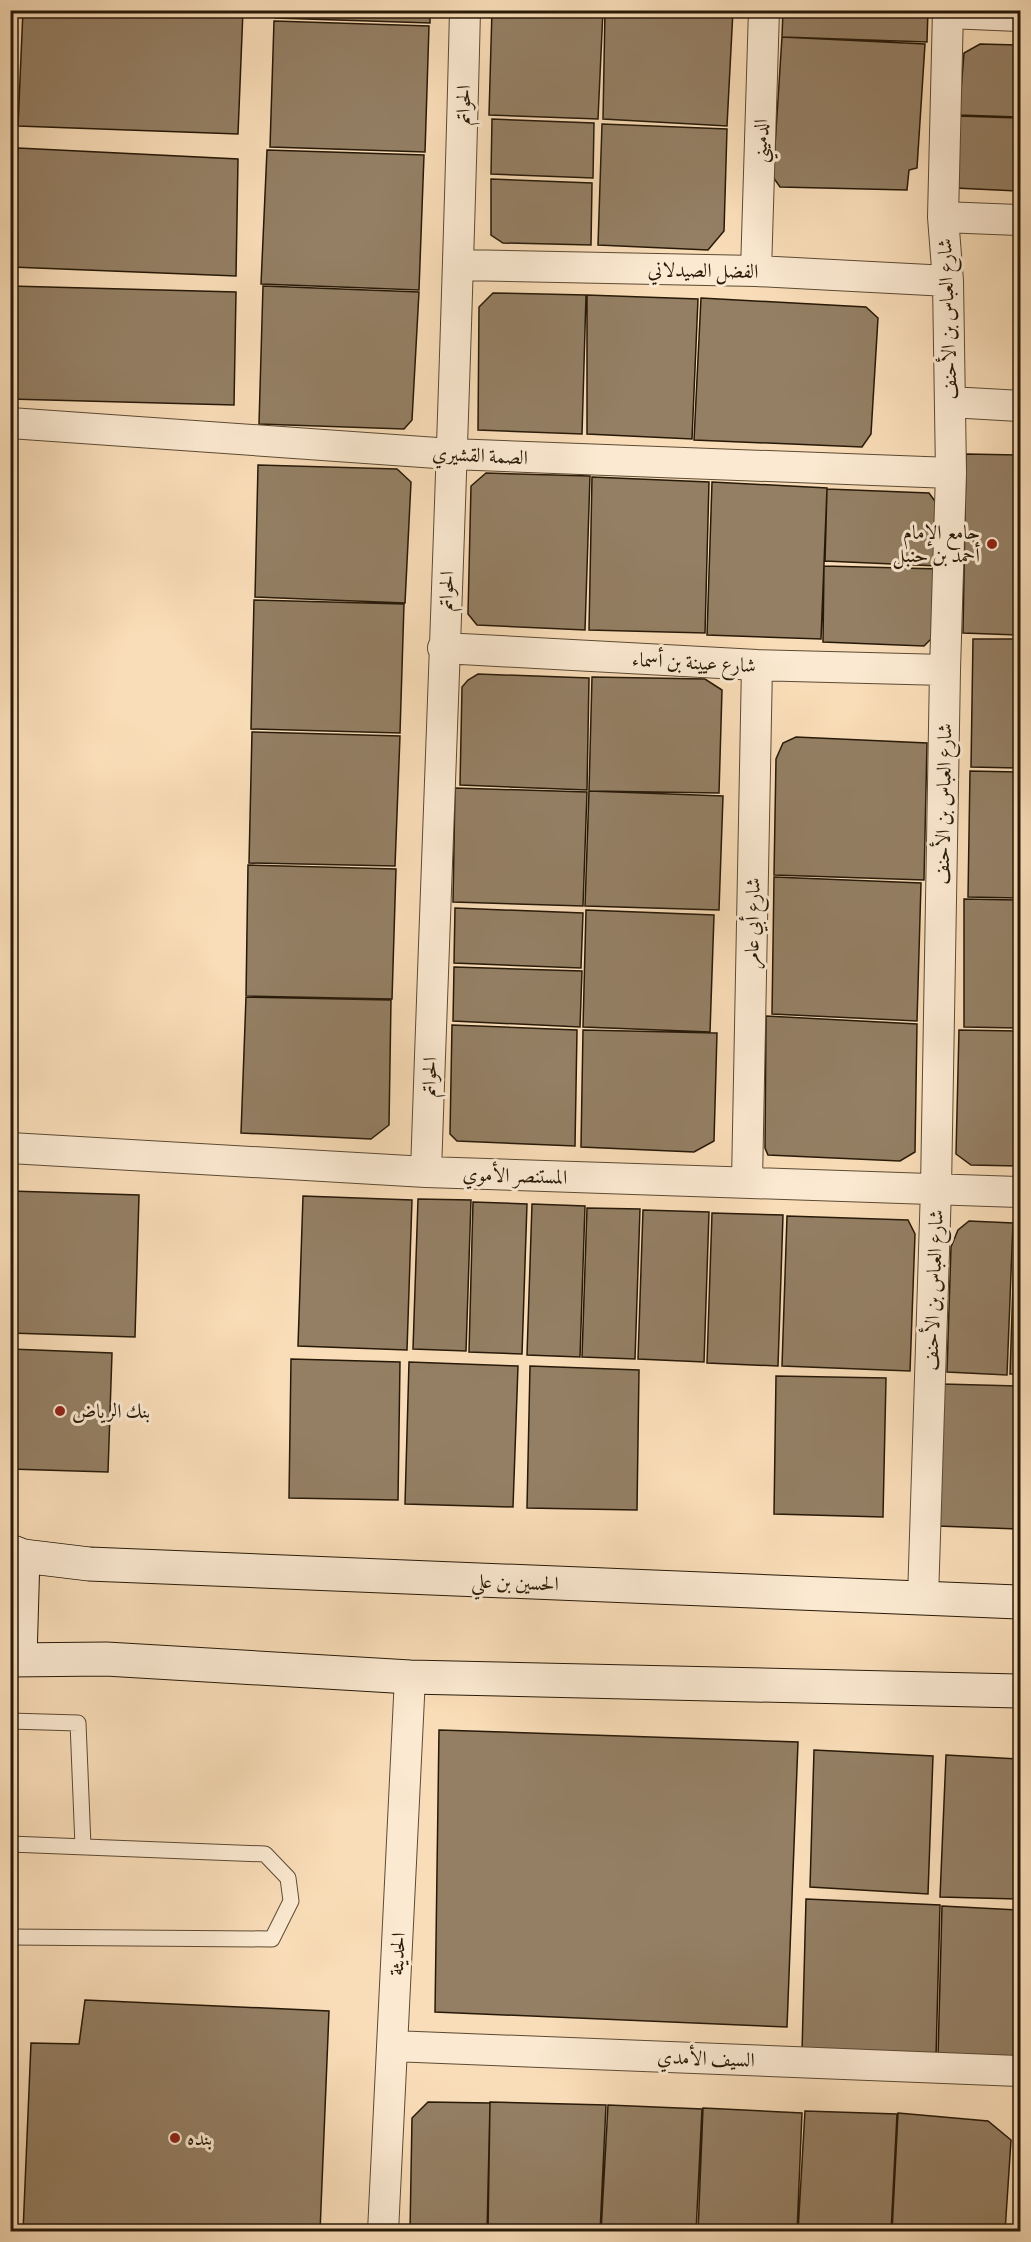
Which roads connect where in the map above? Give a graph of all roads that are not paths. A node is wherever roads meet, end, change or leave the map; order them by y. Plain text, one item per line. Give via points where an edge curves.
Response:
1 (465, 10) edge
2 (764, 10) edge
3 (948, 12) edge
4 (1020, 16) edge
5 (943, 217) junction
6 (1020, 220) edge
7 (459, 265) junction
8 (756, 271) junction
9 (948, 281) junction
10 (950, 402) junction
11 (1020, 406) edge
12 (10, 423) edge
13 (451, 454) junction
14 (951, 473) junction
15 (443, 648) junction
16 (757, 665) junction
17 (945, 669) junction
18 (10, 1149) edge
19 (426, 1172) junction
20 (747, 1182) junction
21 (936, 1188) junction
22 (1020, 1192) edge
23 (17, 1554) edge
24 (923, 1599) junction
25 (1020, 1602) edge
26 (15, 1659) edge
27 (410, 1677) junction
28 (1020, 1691) edge
29 (10, 1721) edge
30 (10, 1844) edge
31 (83, 1846) junction
32 (10, 1936) edge
33 (392, 2046) junction
34 (1020, 2071) edge
35 (383, 2232) edge

1 - 7 street, الحواتم
2 - 8 street, الدميني
3 - 4 street
3 - 5 street, شارع العباس بن الأحنف
5 - 6 street
5 - 9 street, شارع العباس بن الأحنف
7 - 8 street, الفضل الصيدلاني
7 - 13 street, الحواتم
8 - 9 street, الفضل الصيدلاني
9 - 10 street, شارع العباس بن الأحنف
10 - 11 street
10 - 14 street, شارع العباس بن الأحنف
12 - 13 street, الصمة القشيري
13 - 14 street, الصمة القشيري
13 - 15 street, الحواتم
14 - 17 street, شارع العباس بن الأحنف
15 - 16 street, شارع عيينة بن أسماء
15 - 19 street, الحواتم
16 - 17 street, شارع عيينة بن أسماء
16 - 20 street, شارع أبي عامر
17 - 21 street, شارع العباس بن الأحنف
18 - 19 street, المستنصر الأموي
19 - 20 street, المستنصر الأموي
20 - 21 street, المستنصر الأموي
21 - 22 street, المستنصر الأموي
21 - 24 street, شارع العباس بن الأحنف
23 - 24 street, الحسين بن علي via 89,1564
23 - 26 street
24 - 25 street, الحسين بن علي
26 - 27 street via 106,1659
27 - 28 street
27 - 33 street, الحديثة
29 - 31 lane via 78,1723
30 - 31 lane
31 - 32 lane via 265,1854 288,1878 291,1901 272,1939
33 - 34 street, السيف الأمدي
33 - 35 street, الحديثة

